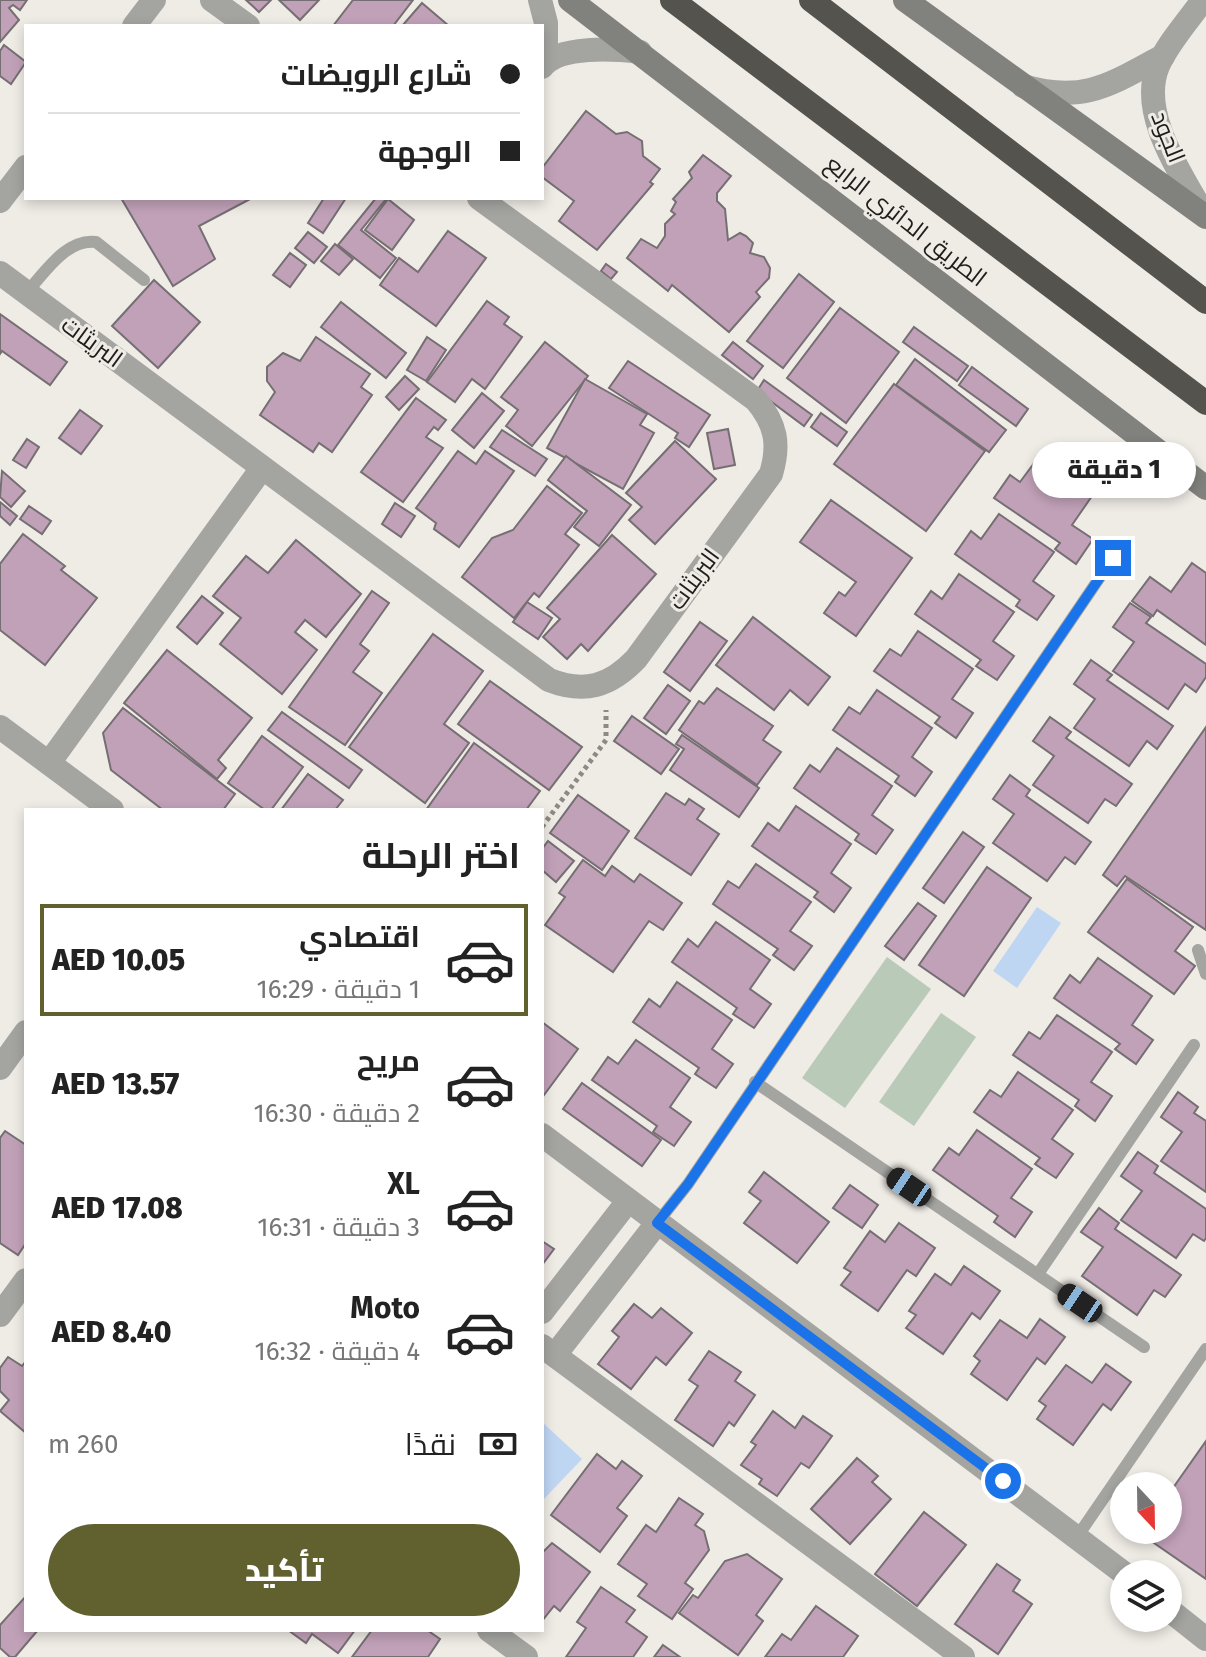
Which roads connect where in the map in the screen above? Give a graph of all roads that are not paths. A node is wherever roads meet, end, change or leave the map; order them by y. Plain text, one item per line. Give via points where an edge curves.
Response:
1 (154, 0) edge
2 (212, 0) edge
3 (540, 0) edge
4 (570, 0) edge
5 (672, 0) edge
6 (811, 0) edge
7 (905, 0) edge
8 (1203, 0) edge
9 (136, 24) edge
10 (245, 24) edge
11 (640, 52) junction
12 (1163, 56) junction
13 (544, 64) edge
14 (1021, 85) junction
15 (24, 170) edge
16 (482, 200) edge
17 (0, 201) edge
18 (1205, 216) edge
19 (0, 273) edge
20 (144, 280) dead end
21 (26, 293) junction
22 (1206, 302) edge
23 (1206, 403) edge
24 (262, 468) junction
25 (1206, 488) edge
26 (1113, 558) dead end
27 (0, 727) edge
28 (49, 763) junction
29 (109, 808) edge
30 (1198, 950) dead end
31 (1206, 974) edge
32 (24, 1035) edge
33 (1194, 1045) dead end
34 (0, 1068) edge
35 (755, 1082) junction
36 (544, 1137) edge
37 (628, 1201) junction
38 (657, 1223) junction
39 (1038, 1274) junction
40 (24, 1288) edge
41 (544, 1309) edge
42 (0, 1315) edge
43 (1144, 1347) dead end
44 (1206, 1349) edge
45 (548, 1351) edge
46 (1077, 1537) junction
47 (1110, 1562) edge
48 (1182, 1620) edge
49 (492, 1632) edge
50 (1206, 1639) edge
51 (526, 1657) edge
52 (963, 1657) edge

1 - 9 street
2 - 10 street
3 - 13 street via 546,23
4 - 11 main road, الطريق الدائري الرابع
5 - 23 highway, الطريق الدائري الرابع
6 - 22 highway
7 - 14 main road
8 - 12 street, الجود
11 - 13 street via 597,49
11 - 25 main road, الطريق الدائري الرابع
12 - 14 street, الجود via 1099,91 1066,95
12 - 18 street, الجود via 1153,83 1155,109
14 - 18 main road
15 - 17 street
16 - 24 street, البريثات via 756,400 776,435 771,474 636,659 620,676 599,686 582,688 549,680
19 - 21 street, البريثات
20 - 21 lane via 96,242 86,241 67,250
21 - 24 street, البريثات
24 - 28 street
26 - 35 lane
27 - 28 street
28 - 29 street
30 - 31 lane
32 - 34 street
33 - 39 lane
35 - 38 lane
35 - 39 lane
36 - 37 street
37 - 38 street
37 - 41 street
38 - 45 street
38 - 46 street
39 - 43 lane
40 - 42 street
44 - 46 lane
45 - 52 street
46 - 47 street
48 - 50 street
49 - 51 street

